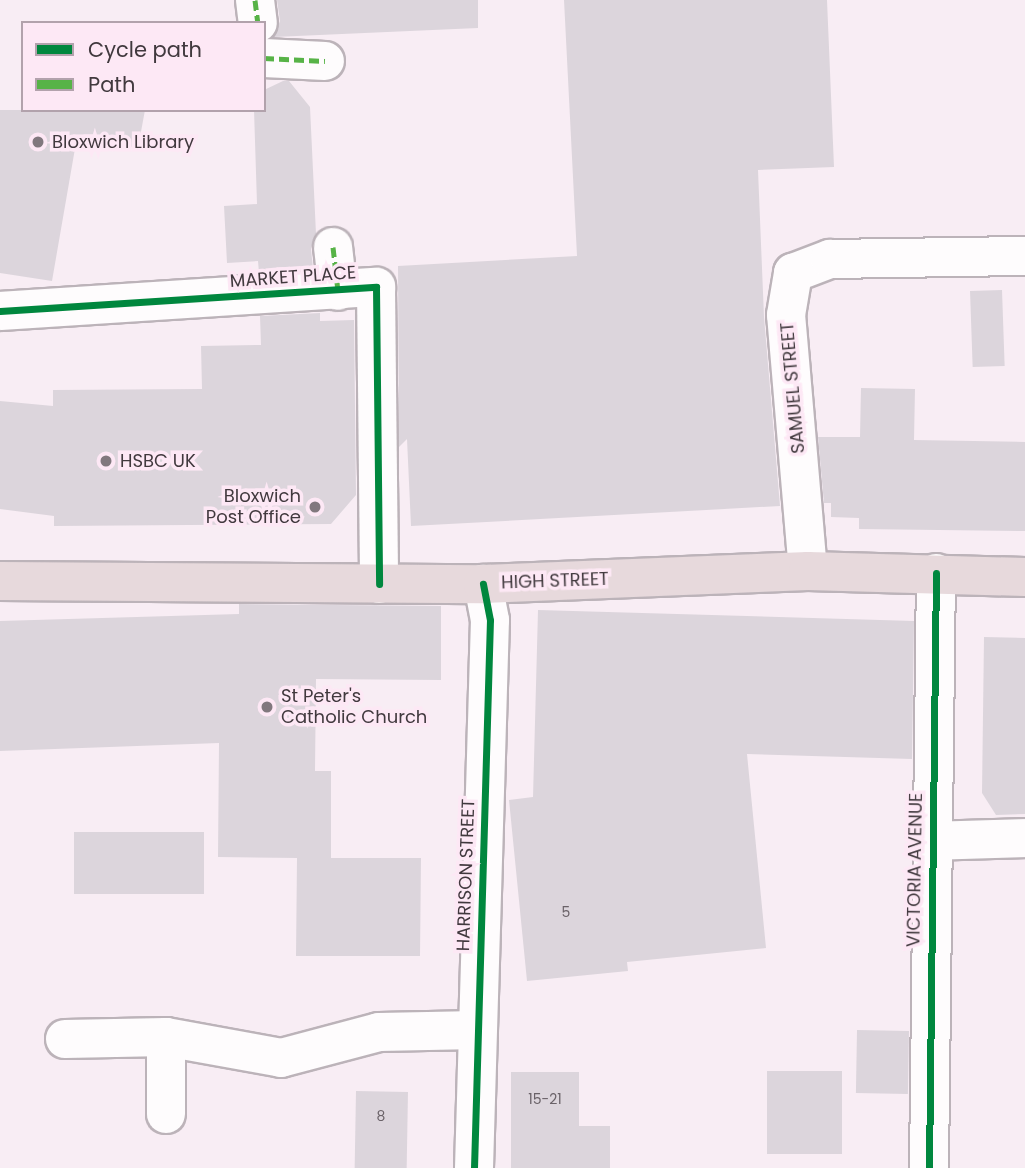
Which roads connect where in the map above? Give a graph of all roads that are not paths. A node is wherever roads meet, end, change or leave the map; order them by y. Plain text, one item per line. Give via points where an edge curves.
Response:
1 (255, 0) edge
2 (258, 21) edge
3 (266, 58) edge
4 (325, 61) dead end
5 (333, 247) dead end
6 (1025, 256) edge
7 (338, 290) junction
8 (0, 311) edge
9 (808, 571) junction
10 (936, 573) junction
11 (1025, 577) edge
12 (0, 581) edge
13 (379, 584) junction
14 (487, 602) junction
15 (1025, 838) edge
16 (930, 841) junction
17 (477, 1030) junction
18 (166, 1037) junction
19 (65, 1039) dead end
20 (166, 1114) dead end
21 (474, 1168) edge
22 (929, 1168) edge

1 - 2 street
3 - 4 street
5 - 7 street
6 - 9 street, SAMUEL STREET via 830,259 793,273 786,315
7 - 8 street, MARKET PLACE
7 - 13 street, MARKET PLACE via 376,287
9 - 10 highway, HIGH STREET
9 - 14 highway, HIGH STREET
10 - 11 highway, HIGH STREET
10 - 16 street, VICTORIA AVENUE
12 - 13 highway, HIGH STREET
13 - 14 highway, HIGH STREET
14 - 17 street, HARRISON STREET
15 - 16 street
16 - 22 street, VICTORIA AVENUE
17 - 18 street via 379,1032 281,1058
17 - 21 street, HARRISON STREET
18 - 19 street
18 - 20 street

